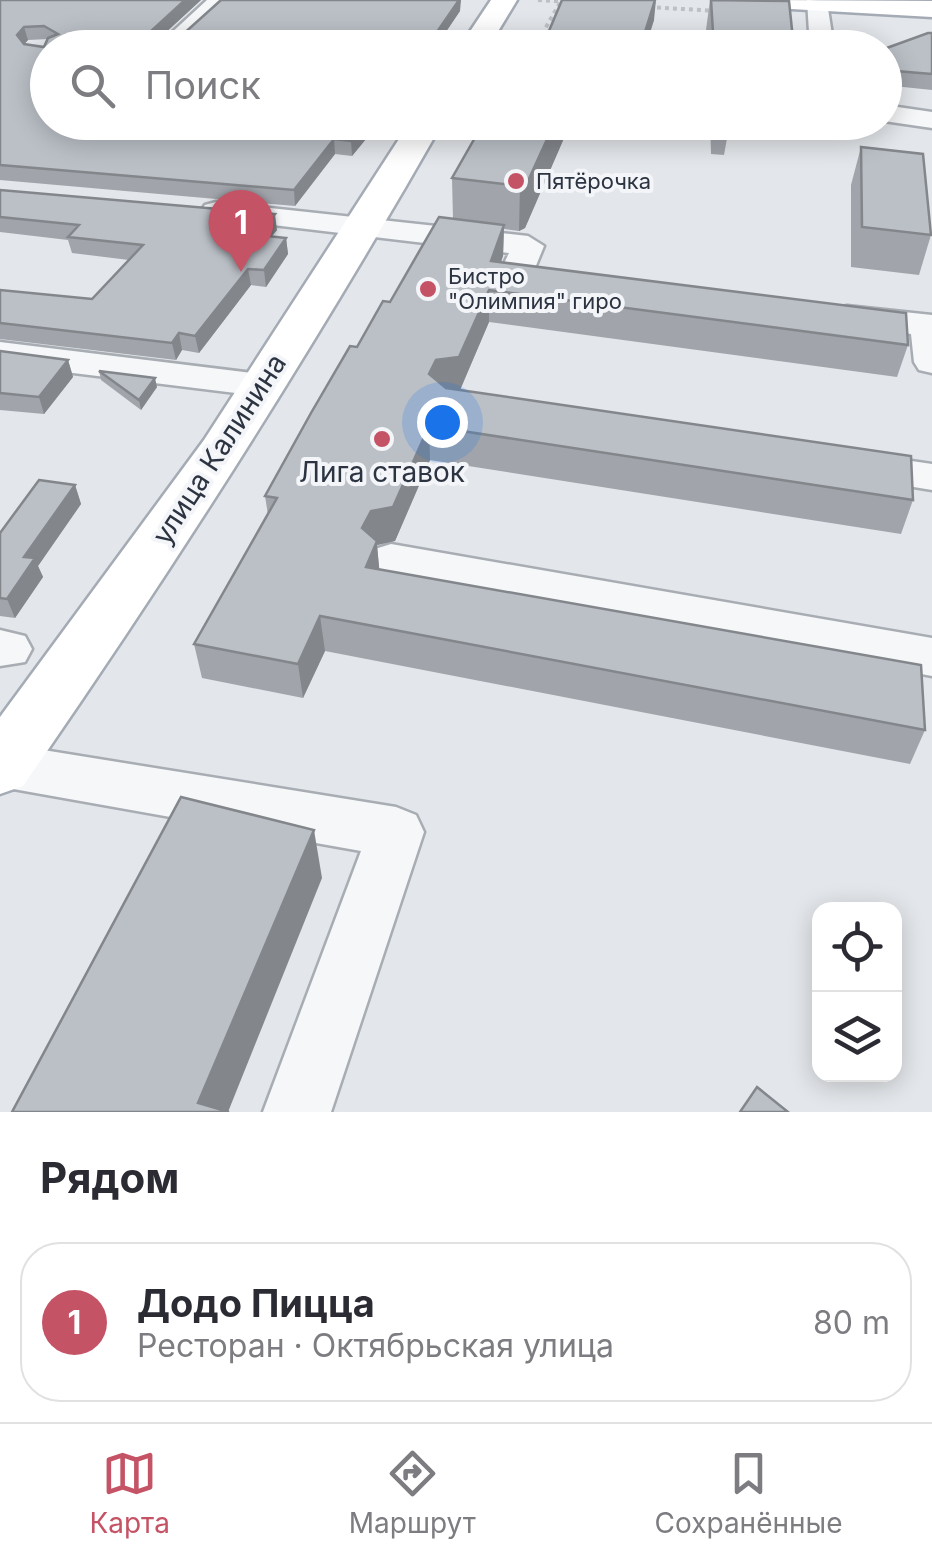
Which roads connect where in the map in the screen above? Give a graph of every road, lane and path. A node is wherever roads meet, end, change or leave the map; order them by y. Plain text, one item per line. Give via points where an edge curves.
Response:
1 (220, 0) edge
2 (504, 0) edge
3 (538, 0) edge
4 (774, 0) edge
5 (562, 1) edge
6 (816, 2) junction
7 (932, 9) edge
8 (186, 30) edge
9 (485, 30) edge
10 (545, 30) edge
11 (820, 30) edge
12 (902, 116) edge
13 (932, 120) edge
14 (417, 140) edge
15 (193, 209) edge
16 (367, 225) junction
17 (594, 285) edge
18 (810, 311) edge
19 (0, 353) edge
20 (932, 362) edge
21 (261, 386) junction
22 (817, 460) edge
23 (932, 477) edge
24 (392, 560) dead end
25 (932, 657) edge
26 (1, 766) edge
27 (297, 1112) edge

1 - 8 street
2 - 9 main road
3 - 5 path
4 - 6 main road
5 - 10 path
6 - 7 main road
6 - 11 street
12 - 13 street
14 - 16 main road, улица Калинина
15 - 16 street
16 - 17 street via 528,246 516,276
16 - 21 main road, улица Калинина
18 - 20 street via 928,325
19 - 21 street
21 - 26 main road, улица Калинина
22 - 23 street
24 - 25 street
26 - 27 street via 396,832

